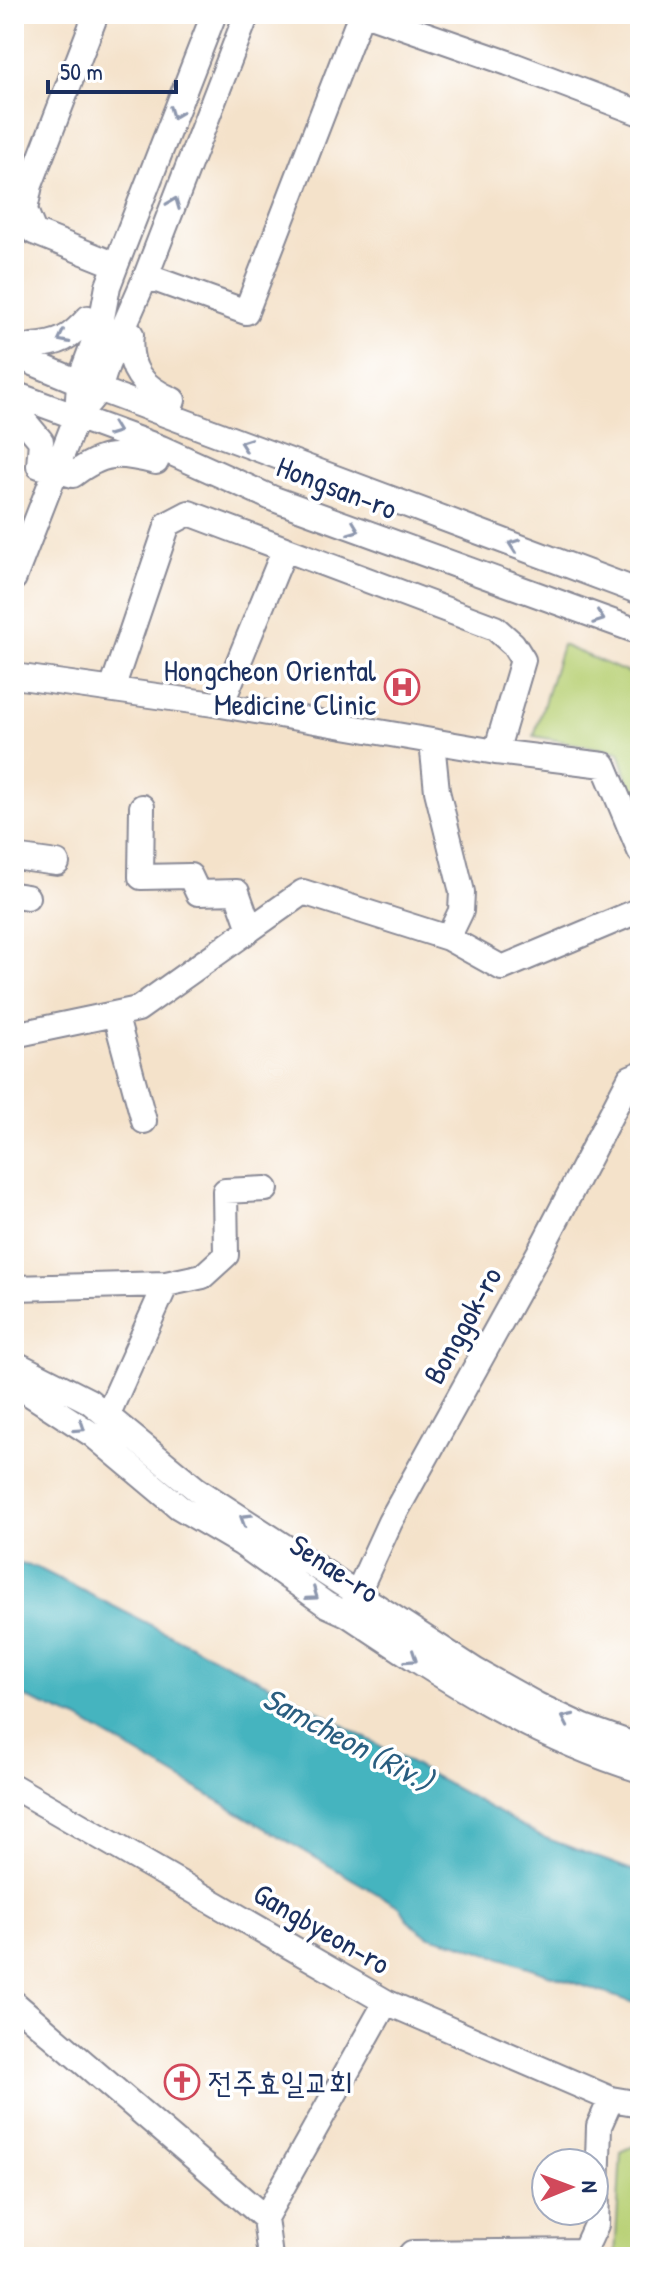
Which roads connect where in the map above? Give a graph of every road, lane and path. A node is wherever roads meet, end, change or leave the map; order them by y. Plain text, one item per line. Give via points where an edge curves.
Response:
1 (96, 14) edge
2 (214, 14) edge
3 (247, 14) edge
4 (364, 14) edge
5 (640, 113) edge
6 (116, 265) junction
7 (146, 276) junction
8 (112, 328) junction
9 (20, 357) edge
10 (89, 386) junction
11 (14, 394) edge
12 (168, 415) junction
13 (14, 416) edge
14 (77, 416) junction
15 (161, 448) junction
16 (57, 472) junction
17 (284, 551) junction
18 (14, 578) edge
19 (640, 592) edge
20 (640, 632) edge
21 (14, 676) edge
22 (112, 689) junction
23 (221, 705) junction
24 (432, 742) junction
25 (496, 752) junction
26 (142, 807) dead end
27 (640, 851) edge
28 (14, 857) edge
29 (57, 863) dead end
30 (640, 910) edge
31 (250, 929) junction
32 (448, 938) junction
33 (115, 1014) junction
34 (14, 1035) edge
35 (640, 1074) edge
36 (144, 1121) dead end
37 (266, 1189) dead end
38 (166, 1284) junction
39 (14, 1288) edge
40 (17, 1370) edge
41 (107, 1416) junction
42 (352, 1603) junction
43 (640, 1747) edge
44 (640, 1770) edge
45 (14, 1787) edge
46 (386, 2002) junction
47 (14, 2003) edge
48 (611, 2099) junction
49 (640, 2104) edge
50 (265, 2218) junction
51 (584, 2254) edge
52 (270, 2257) edge
53 (409, 2257) edge

1 - 6 street via 25,210 34,232
2 -> 6 street
7 -> 3 street
4 - 5 street
4 - 7 street via 246,312
6 - 8 street via 108,286
7 - 8 street
8 -> 9 street via 88,318 73,335 32,346
8 - 10 street via 107,365
8 - 12 street via 131,334 134,366 150,390 173,400
9 - 10 street, Hongsan-ro
10 - 12 street, Hongsan-ro
10 - 14 street
11 - 14 street, Hongsan-ro
19 -> 12 street, Hongsan-ro
13 - 16 street via 41,441 39,466
14 -> 15 street, Hongsan-ro
14 - 16 street
15 - 16 street via 156,462 121,453 88,463 73,475
15 -> 20 street, Hongsan-ro via 274,499
16 - 18 street
17 - 22 street via 189,513 168,524
17 - 23 street
17 - 25 street via 495,628 513,644 523,660
21 - 22 street
22 - 23 street
23 - 24 street
24 - 25 street
24 - 32 street via 437,791 462,892 461,911
25 - 27 street via 604,765
26 - 31 street via 141,877 190,876 198,893 237,892
28 - 29 street
30 - 32 street via 502,968
31 - 32 street via 303,892
31 - 33 street via 138,1009
33 - 34 street
33 - 36 street
35 - 42 street, Bonggok-ro via 630,1078 390,1522
37 - 38 street via 225,1191 226,1255 203,1276
38 - 39 street
38 - 41 street
40 - 41 street, Senae-ro via 89,1401
40 -> 42 street, Senae-ro via 179,1507 327,1605
42 -> 41 street, Senae-ro via 196,1489
43 -> 42 street, Senae-ro via 537,1705
42 -> 44 street, Senae-ro via 493,1709 568,1745
45 - 46 street, Gangbyeon-ro
46 - 48 street, Gangbyeon-ro
46 - 50 street
47 - 50 street
48 - 49 street, Gangbyeon-ro
48 - 51 street via 599,2126 596,2225
50 - 52 street
51 - 53 street

